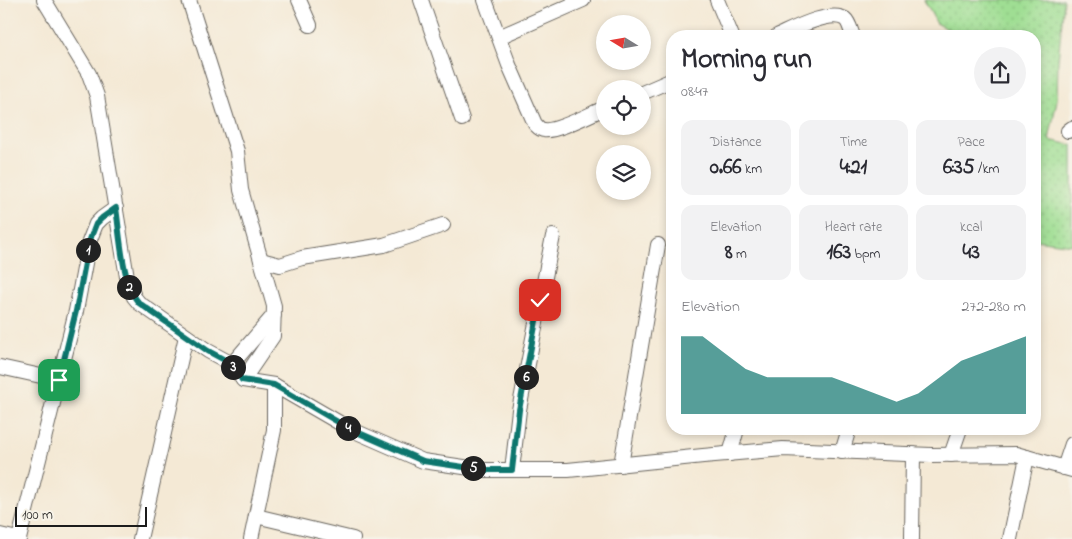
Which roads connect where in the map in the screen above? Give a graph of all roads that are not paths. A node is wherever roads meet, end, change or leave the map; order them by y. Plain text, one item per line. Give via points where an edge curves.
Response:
1 (44, 0) edge
2 (189, 0) edge
3 (299, 0) edge
4 (421, 0) edge
5 (486, 0) edge
6 (583, 0) edge
7 (717, 0) edge
8 (310, 25) dead end
9 (730, 30) edge
10 (791, 30) edge
11 (851, 30) edge
12 (499, 37) junction
13 (666, 83) edge
14 (651, 89) edge
15 (596, 112) edge
16 (462, 118) dead end
17 (116, 208) junction
18 (443, 225) dead end
19 (553, 236) dead end
20 (658, 245) dead end
21 (261, 260) junction
22 (280, 265) junction
23 (267, 281) junction
24 (274, 316) junction
25 (186, 336) junction
26 (232, 364) junction
27 (0, 367) edge
28 (59, 380) junction
29 (242, 380) junction
30 (274, 385) junction
31 (735, 435) edge
32 (847, 435) edge
33 (958, 435) edge
34 (1072, 444) edge
35 (842, 452) junction
36 (730, 454) junction
37 (913, 454) junction
38 (951, 454) junction
39 (1027, 457) junction
40 (621, 465) junction
41 (1068, 469) edge
42 (512, 470) junction
43 (256, 516) junction
44 (0, 535) edge
45 (18, 539) edge
46 (140, 539) edge
47 (251, 539) edge
48 (354, 539) edge
49 (912, 539) edge
50 (1010, 539) edge

1 - 17 street via 90,74 97,96
2 - 21 street via 237,151 241,190
3 - 8 street
4 - 16 street
5 - 12 street
6 - 12 street
7 - 9 street
10 - 11 street via 820,18 835,16 847,20
12 - 15 street via 539,129 557,128
13 - 14 street
17 - 25 street via 126,277 134,298
17 - 28 street via 96,224 89,242
18 - 22 street via 384,245 302,258
19 - 42 street via 519,410
20 - 40 street
21 - 22 street
21 - 23 street
22 - 23 street
23 - 24 street
24 - 26 street
24 - 29 street via 273,336
25 - 26 street
25 - 46 street
26 - 29 street
27 - 28 street
28 - 45 street
29 - 30 street
30 - 42 street via 350,429 423,461 484,470
30 - 43 street via 274,430
31 - 36 street
32 - 35 street
33 - 38 street
34 - 41 street
35 - 36 street via 783,449
35 - 37 street
36 - 40 street
37 - 38 street
37 - 49 street
38 - 39 street via 1016,454
39 - 41 street
39 - 50 street
40 - 42 street via 568,470
43 - 47 street
43 - 48 street
44 - 45 street

